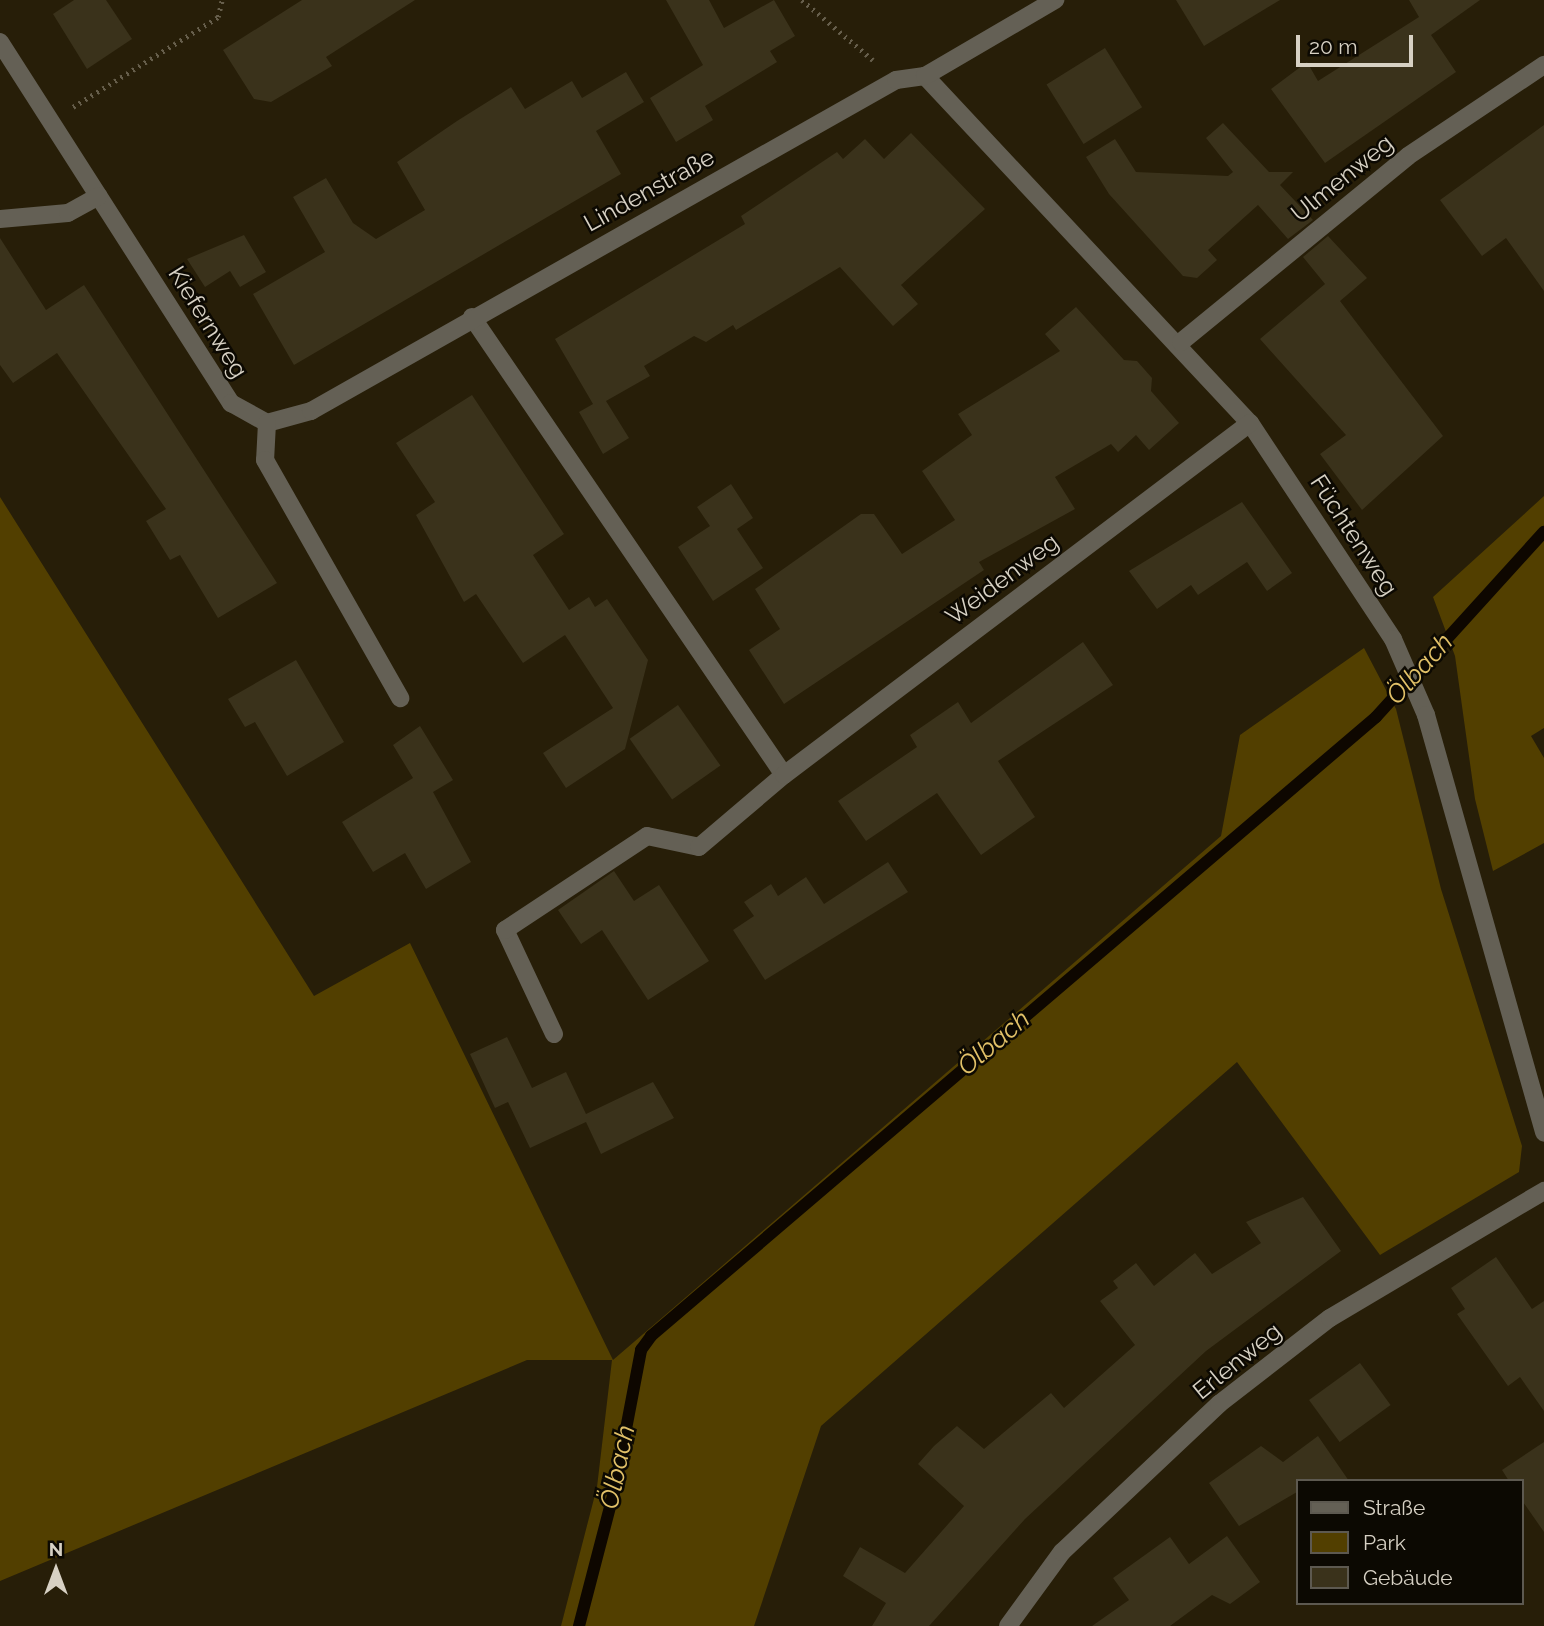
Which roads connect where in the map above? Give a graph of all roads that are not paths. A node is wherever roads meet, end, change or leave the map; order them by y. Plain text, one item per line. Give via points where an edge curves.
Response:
1 (1055, 0) edge
2 (0, 42) edge
3 (1544, 65) edge
4 (925, 76) junction
5 (99, 196) junction
6 (0, 219) edge
7 (472, 317) junction
8 (1181, 342) junction
9 (267, 423) junction
10 (1250, 423) junction
11 (400, 698) dead end
12 (784, 775) junction
13 (554, 1034) dead end
14 (1544, 1133) edge
15 (1544, 1191) edge
16 (1008, 1626) edge

1 - 4 street, Lindenstraße
2 - 5 street, Kiefernweg
3 - 8 street, Ulmenweg via 1408,156
4 - 7 street, Lindenstraße via 896,80
4 - 8 street, Füchtenweg
5 - 6 street via 68,213
5 - 9 street, Kiefernweg via 231,403
7 - 9 street, Lindenstraße via 311,411
7 - 12 street
8 - 10 street, Füchtenweg
9 - 11 street via 265,460
10 - 12 street, Weidenweg
10 - 14 street, Füchtenweg via 1393,639 1426,715 1529,1097
12 - 13 street, Weidenweg via 698,847 647,836 505,930
15 - 16 street, Erlenweg via 1330,1318 1219,1404 1062,1552

